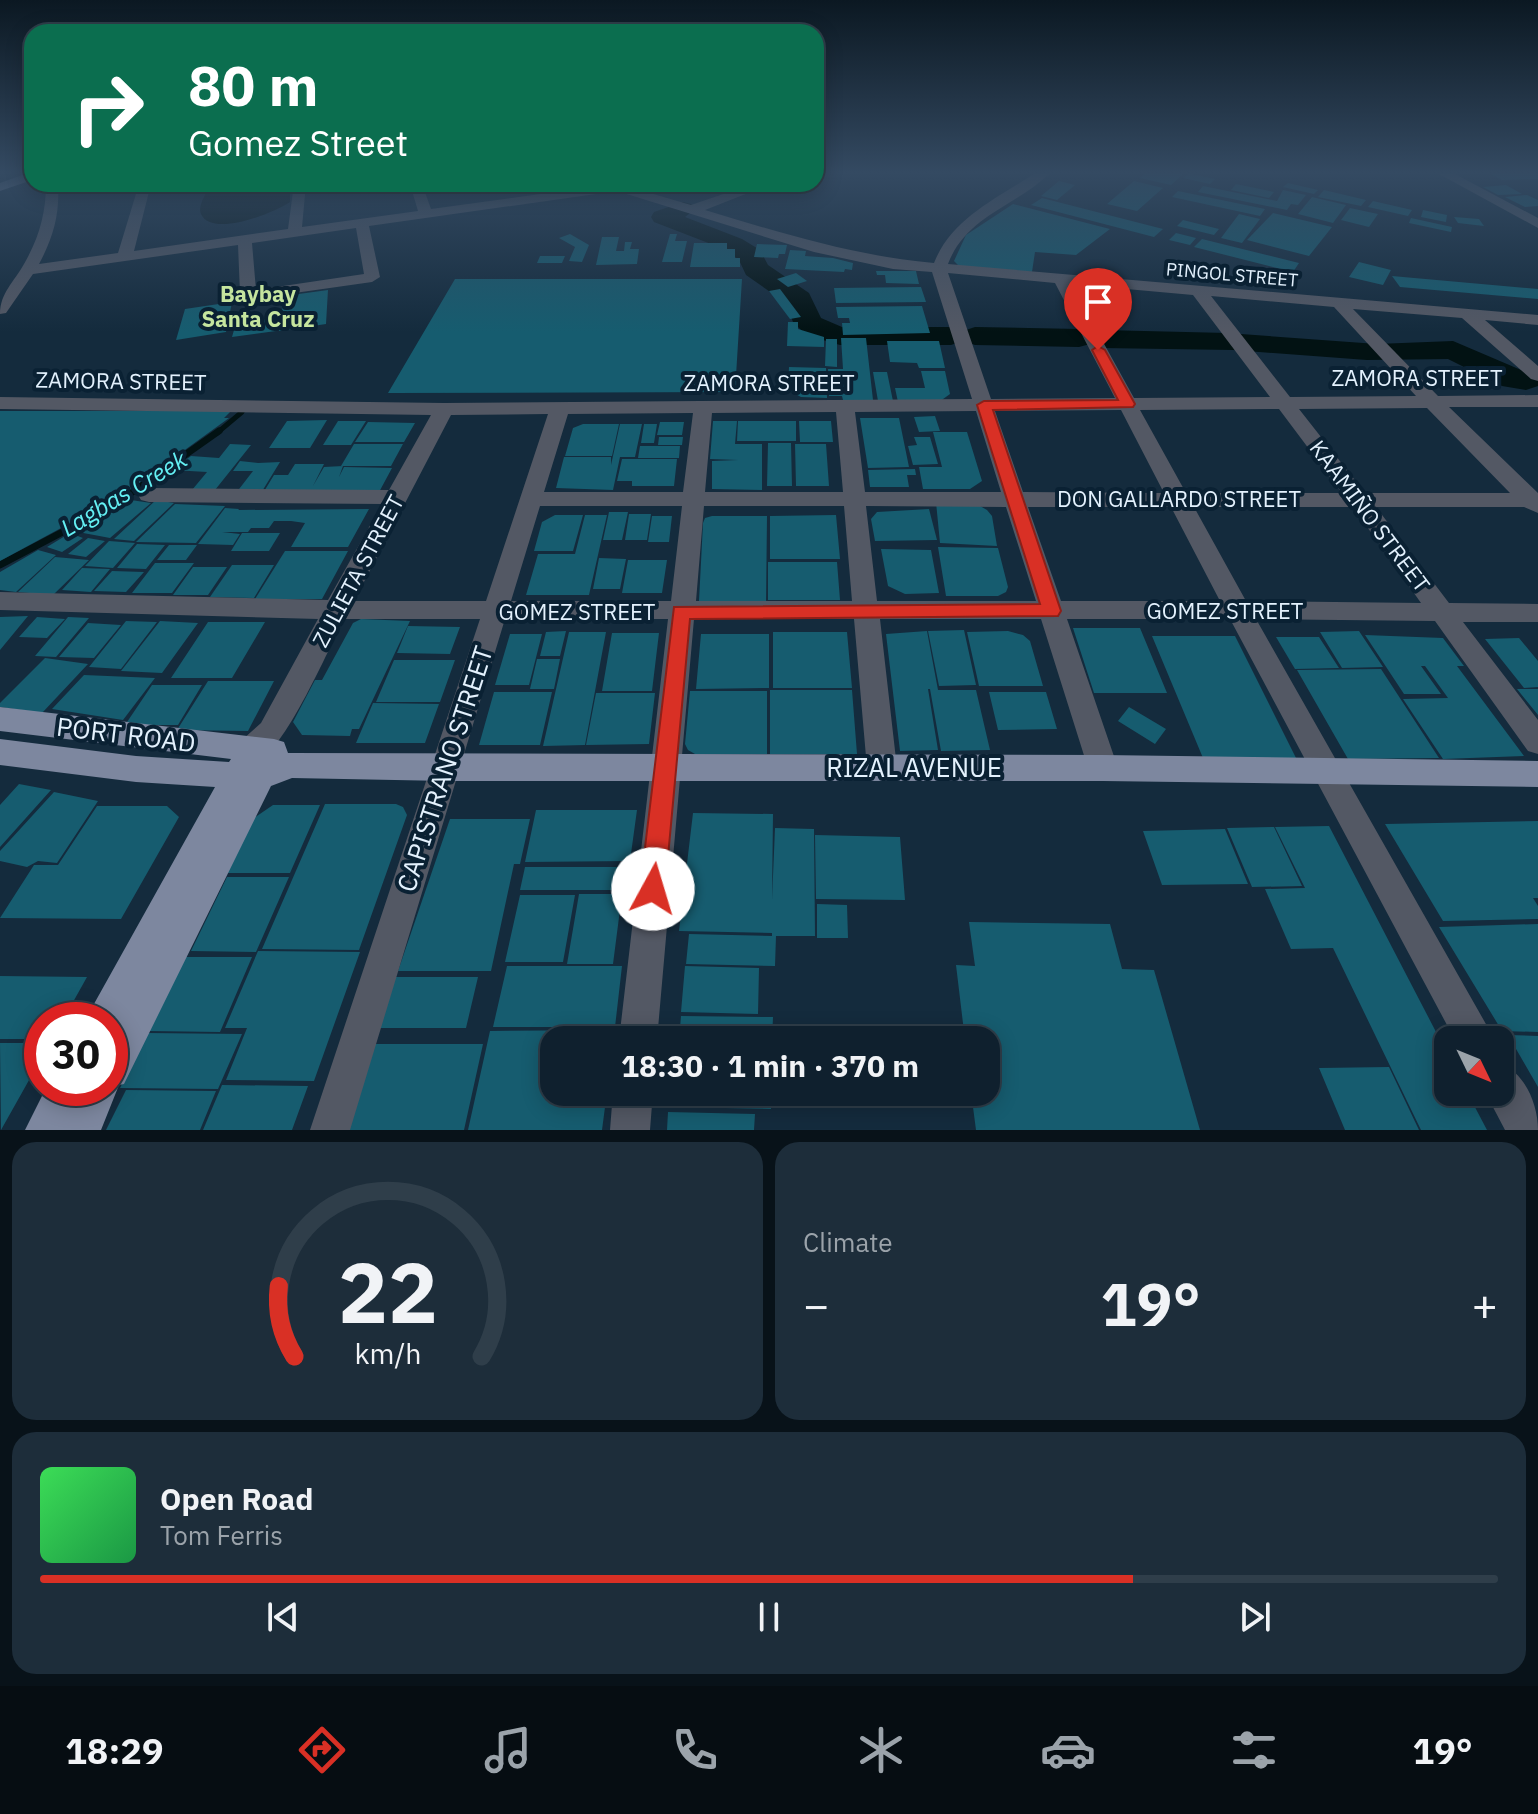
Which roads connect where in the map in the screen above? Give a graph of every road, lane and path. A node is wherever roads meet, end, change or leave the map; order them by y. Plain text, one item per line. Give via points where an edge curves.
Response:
1 (48, 227) edge
2 (133, 227) edge
3 (295, 227) edge
4 (350, 227) edge
5 (362, 227) edge
6 (753, 227) edge
7 (970, 227) edge
8 (294, 235) junction
9 (245, 241) junction
10 (124, 258) junction
11 (939, 269) junction
12 (28, 270) junction
13 (1061, 280) junction
14 (1199, 292) junction
15 (1340, 304) junction
16 (0, 309) edge
17 (1467, 314) junction
18 (1538, 320) edge
19 (1538, 375) edge
20 (1538, 401) edge
21 (1434, 402) junction
22 (0, 403) edge
23 (1285, 403) junction
24 (1128, 404) junction
25 (984, 405) junction
26 (845, 406) junction
27 (703, 407) junction
28 (560, 408) junction
29 (444, 409) junction
30 (149, 495) dead end
31 (398, 497) junction
32 (532, 499) junction
33 (693, 499) junction
34 (854, 499) junction
35 (1015, 499) junction
36 (1179, 499) junction
37 (1359, 500) junction
38 (1535, 503) edge
39 (0, 601) edge
40 (339, 610) junction
41 (1238, 610) junction
42 (496, 611) junction
43 (1051, 611) junction
44 (681, 612) junction
45 (866, 612) junction
46 (1443, 613) junction
47 (1538, 613) edge
48 (0, 719) edge
49 (1538, 742) edge
50 (0, 752) edge
51 (264, 758) junction
52 (446, 768) junction
53 (664, 768) junction
54 (882, 768) junction
55 (1103, 768) junction
56 (1325, 773) junction
57 (1538, 774) edge
58 (115, 1002) edge
59 (639, 1026) edge
60 (1468, 1026) edge
61 (128, 1034) edge
62 (58, 1106) edge
63 (92, 1106) edge
64 (632, 1106) edge
65 (1514, 1106) edge
66 (45, 1130) edge
67 (79, 1130) edge
68 (330, 1130) edge
69 (630, 1130) edge
70 (1527, 1130) edge

1 - 12 street
2 - 10 street
3 - 8 street
4 - 8 street, PINGOL STREET
5 - 9 street via 372,277 259,296 248,293
6 - 11 street, PINGOL STREET via 846,255
7 - 11 street via 946,249
8 - 9 street, PINGOL STREET
9 - 10 street, PINGOL STREET
10 - 12 street, PINGOL STREET
11 - 13 street, PINGOL STREET
11 - 25 street
12 - 16 street
13 - 14 street, PINGOL STREET
13 - 24 street
14 - 15 street, PINGOL STREET
14 - 23 street, KAAMIÑO STREET
15 - 17 street, PINGOL STREET
15 - 21 street
17 - 18 street, PINGOL STREET
17 - 19 street
20 - 21 street, ZAMORA STREET
21 - 23 street, ZAMORA STREET
21 - 38 street
22 - 29 street, ZAMORA STREET
23 - 24 street, ZAMORA STREET
23 - 37 street, KAAMIÑO STREET
24 - 25 street, ZAMORA STREET
24 - 36 street
25 - 26 street, ZAMORA STREET
25 - 35 street
26 - 27 street, ZAMORA STREET
26 - 34 street
27 - 28 street, ZAMORA STREET
27 - 33 street
28 - 29 street, ZAMORA STREET
28 - 32 street, CAPISTRANO STREET
29 - 31 street, ZULIETA STREET
30 - 31 street
31 - 40 street, ZULIETA STREET
32 - 33 street, DON GALLARDO STREET
32 - 42 street, CAPISTRANO STREET
33 - 34 street, DON GALLARDO STREET
33 - 44 street
34 - 35 street, DON GALLARDO STREET
34 - 45 street
35 - 36 street, DON GALLARDO STREET
35 - 43 street
36 - 37 street, DON GALLARDO STREET
36 - 41 street
37 - 38 street, DON GALLARDO STREET
37 - 46 street, KAAMIÑO STREET
39 - 40 street, GOMEZ STREET
40 - 42 street, GOMEZ STREET
40 - 51 street, ZULIETA STREET
41 - 43 street, GOMEZ STREET
41 - 46 street, GOMEZ STREET
41 - 56 street
42 - 44 street, GOMEZ STREET
42 - 52 street, CAPISTRANO STREET
43 - 45 street, GOMEZ STREET
43 - 55 street
44 - 45 street, GOMEZ STREET
44 - 53 street
45 - 54 street
46 - 47 street, GOMEZ STREET
46 - 49 street, KAAMIÑO STREET
48 - 51 main road, PORT ROAD
50 - 51 main road, PORT ROAD via 136,769
51 - 52 main road, RIZAL AVENUE
51 - 58 main road
51 - 61 main road
52 - 53 main road, RIZAL AVENUE
52 - 68 street, CAPISTRANO STREET
53 - 54 main road, RIZAL AVENUE
53 - 59 street
54 - 55 main road, RIZAL AVENUE
55 - 56 main road, RIZAL AVENUE
56 - 57 main road, RIZAL AVENUE
56 - 60 street
62 - 66 main road
63 - 67 main road
64 - 69 street
65 - 70 street

